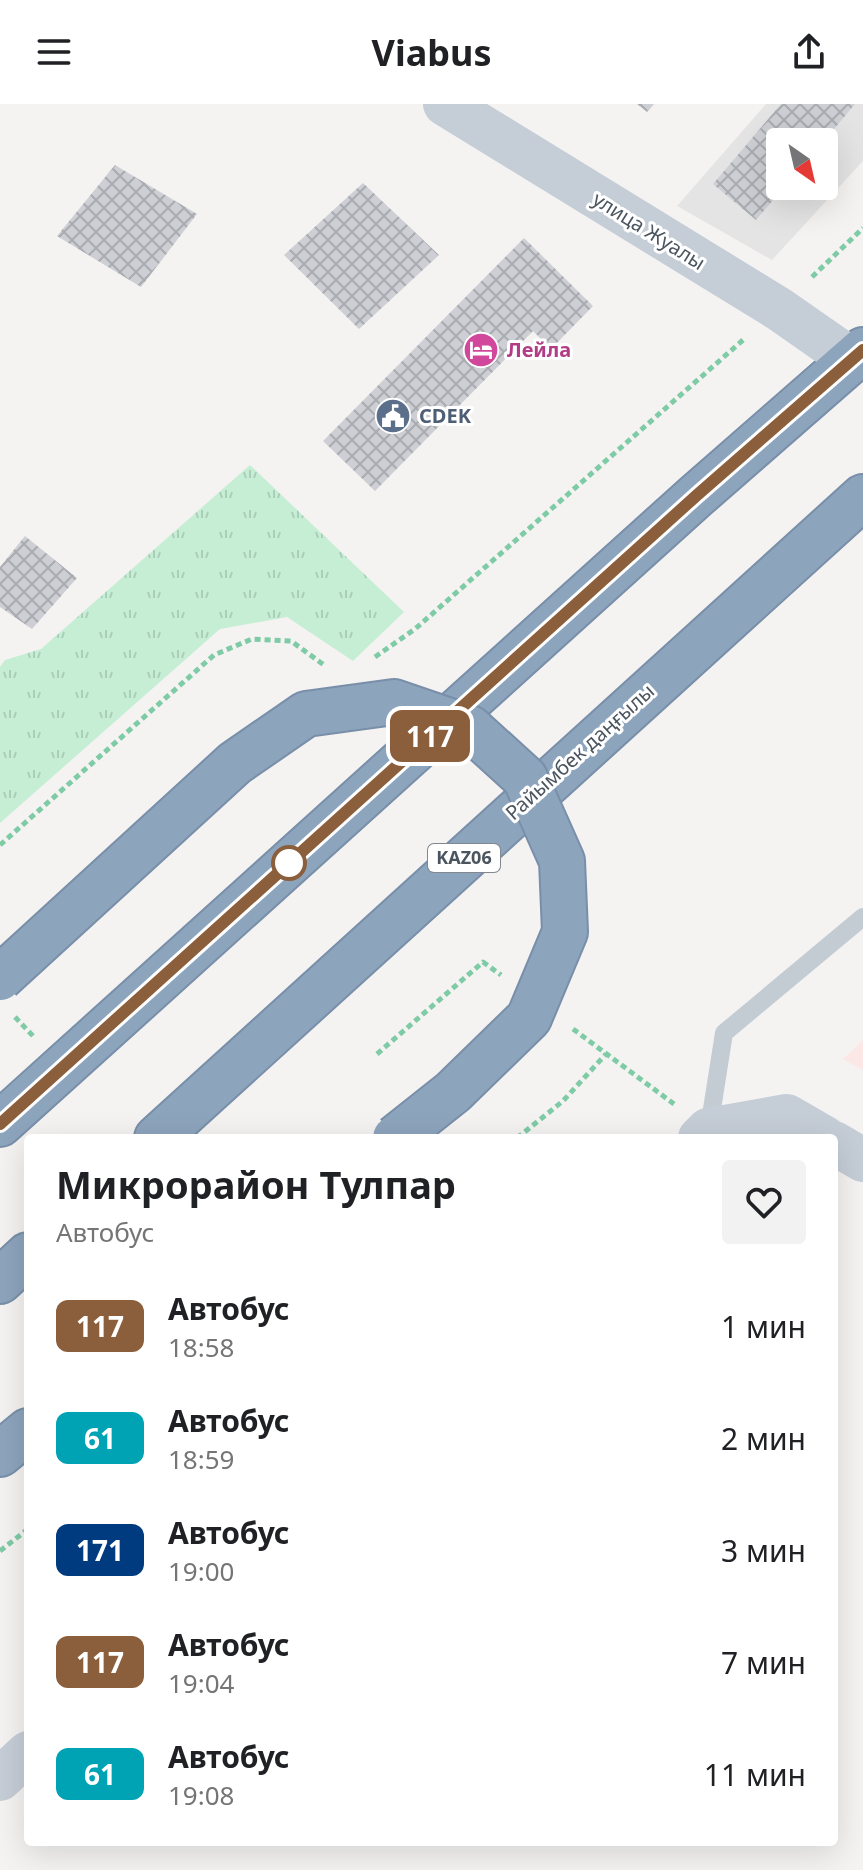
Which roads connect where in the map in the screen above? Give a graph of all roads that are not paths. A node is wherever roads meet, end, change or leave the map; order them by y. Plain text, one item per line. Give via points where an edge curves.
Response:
1 (445, 104) edge
2 (858, 355) edge
3 (863, 497) edge
4 (863, 917) edge
5 (0, 978) edge
6 (0, 1124) edge
7 (161, 1134) edge
8 (400, 1134) edge
9 (704, 1134) edge
10 (818, 1134) edge
11 (838, 1145) edge
12 (863, 1160) edge
13 (24, 1259) edge
14 (0, 1281) edge
15 (24, 1434) edge
16 (0, 1454) edge
17 (24, 1757) edge
18 (0, 1779) edge

1 - 2 street, улица Жуалы
2 - 6 highway
3 - 7 highway, Райымбек даңғылы / KАZ06
4 - 9 lane via 724,1033
5 - 8 highway, bridge via 235,763 306,714 394,702 470,728 525,778 562,861 565,932 529,1018 453,1092
9 - 10 street via 787,1116
11 - 12 street
13 - 14 highway
15 - 16 highway
17 - 18 street

